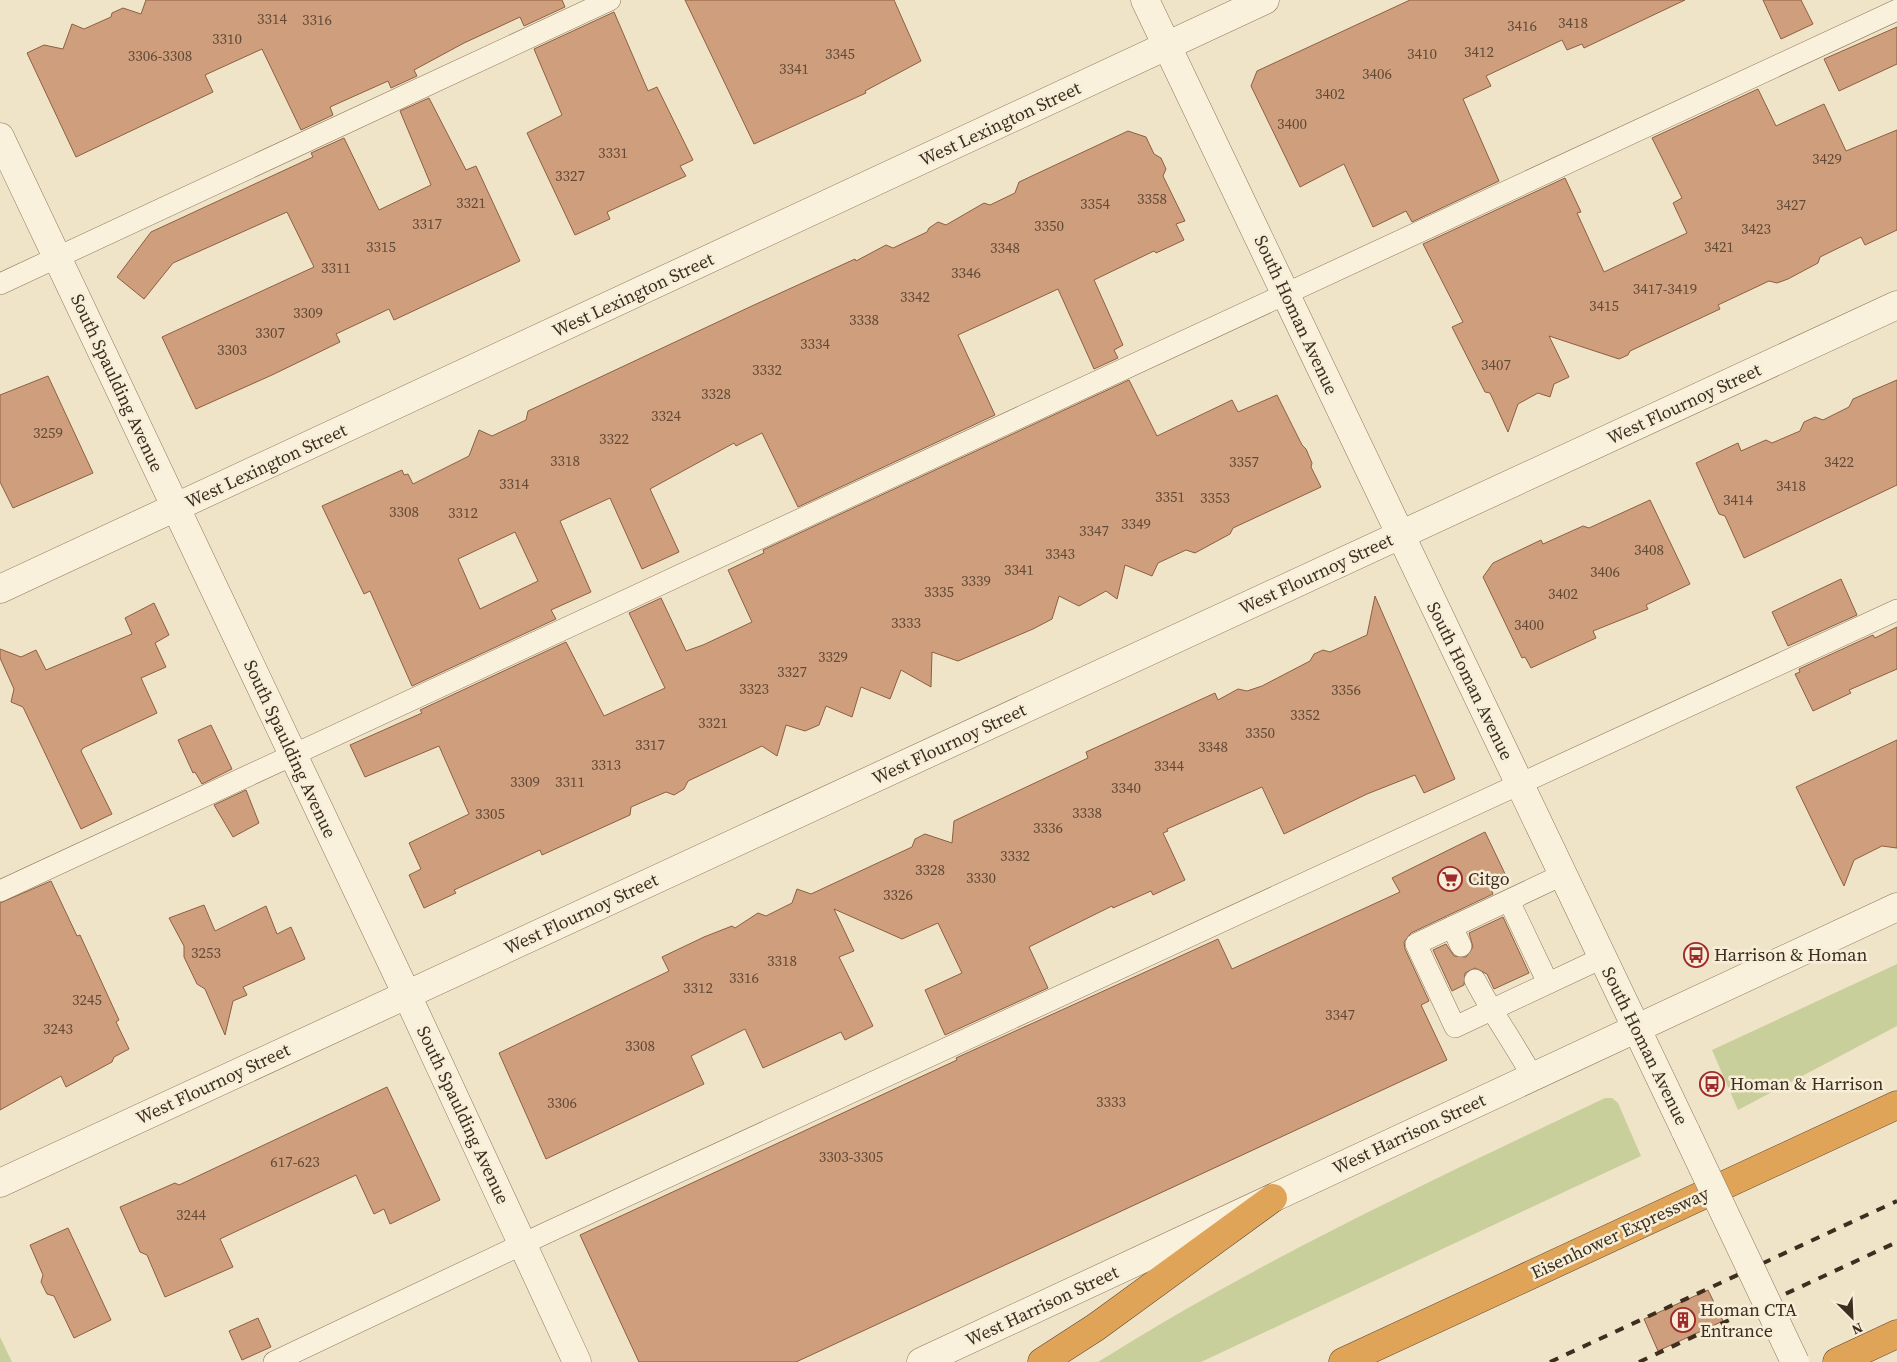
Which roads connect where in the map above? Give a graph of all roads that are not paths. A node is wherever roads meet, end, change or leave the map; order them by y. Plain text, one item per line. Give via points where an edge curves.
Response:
1 (610, 0) edge
2 (1145, 0) edge
3 (1265, 0) edge
4 (1897, 10) edge
5 (1167, 46) junction
6 (0, 137) edge
7 (57, 258) junction
8 (0, 284) edge
9 (1285, 293) junction
10 (1897, 305) edge
11 (176, 508) junction
12 (1400, 535) junction
13 (0, 589) edge
14 (1897, 610) edge
15 (293, 755) junction
16 (1520, 786) junction
17 (1562, 875) junction
18 (0, 891) edge
19 (1508, 901) junction
20 (1897, 907) edge
21 (1452, 927) junction
22 (1461, 946) dead end
23 (1602, 958) junction
24 (1475, 980) dead end
25 (1548, 983) junction
26 (407, 995) junction
27 (1491, 1011) junction
28 (1635, 1028) junction
29 (1532, 1076) junction
30 (1897, 1105) edge
31 (0, 1183) edge
32 (1273, 1198) junction
33 (522, 1244) junction
34 (1897, 1334) edge
35 (274, 1362) edge
36 (578, 1362) edge
37 (921, 1362) edge
38 (1042, 1362) edge
39 (1343, 1362) edge
40 (1795, 1362) edge
41 (1837, 1362) edge

1 - 7 lane
2 - 5 street, South Homan Avenue
3 - 5 street, West Lexington Street
4 - 9 lane
5 - 9 street, South Homan Avenue
5 - 11 street, West Lexington Street
6 - 7 street, South Spaulding Avenue
7 - 8 lane
7 - 11 street, South Spaulding Avenue
9 - 12 street, South Homan Avenue
9 - 15 lane
10 - 12 street, West Flournoy Street
11 - 13 street, West Lexington Street
11 - 15 street, South Spaulding Avenue
12 - 16 street, South Homan Avenue
12 - 26 street, West Flournoy Street
14 - 16 lane
15 - 18 lane
15 - 26 street, South Spaulding Avenue
16 - 17 street, South Homan Avenue
16 - 33 lane
17 - 19 lane
17 - 23 street, South Homan Avenue
19 - 21 lane
19 - 25 lane
20 - 28 street, West Harrison Street
21 - 22 lane
21 - 27 lane via 1416,944 1420,953 1455,1027
23 - 25 lane
23 - 28 street, South Homan Avenue
24 - 27 lane
25 - 27 lane
26 - 31 street, West Flournoy Street
26 - 33 street, South Spaulding Avenue
27 - 29 lane via 1512,1039
28 - 29 street, West Harrison Street
28 - 40 street, South Homan Avenue, bridge
29 - 32 street, West Harrison Street
30 - 39 highway, Eisenhower Expressway
32 - 37 street, West Harrison Street
32 - 38 highway via 1096,1327
33 - 35 lane
33 - 36 street, South Spaulding Avenue
34 - 41 highway

